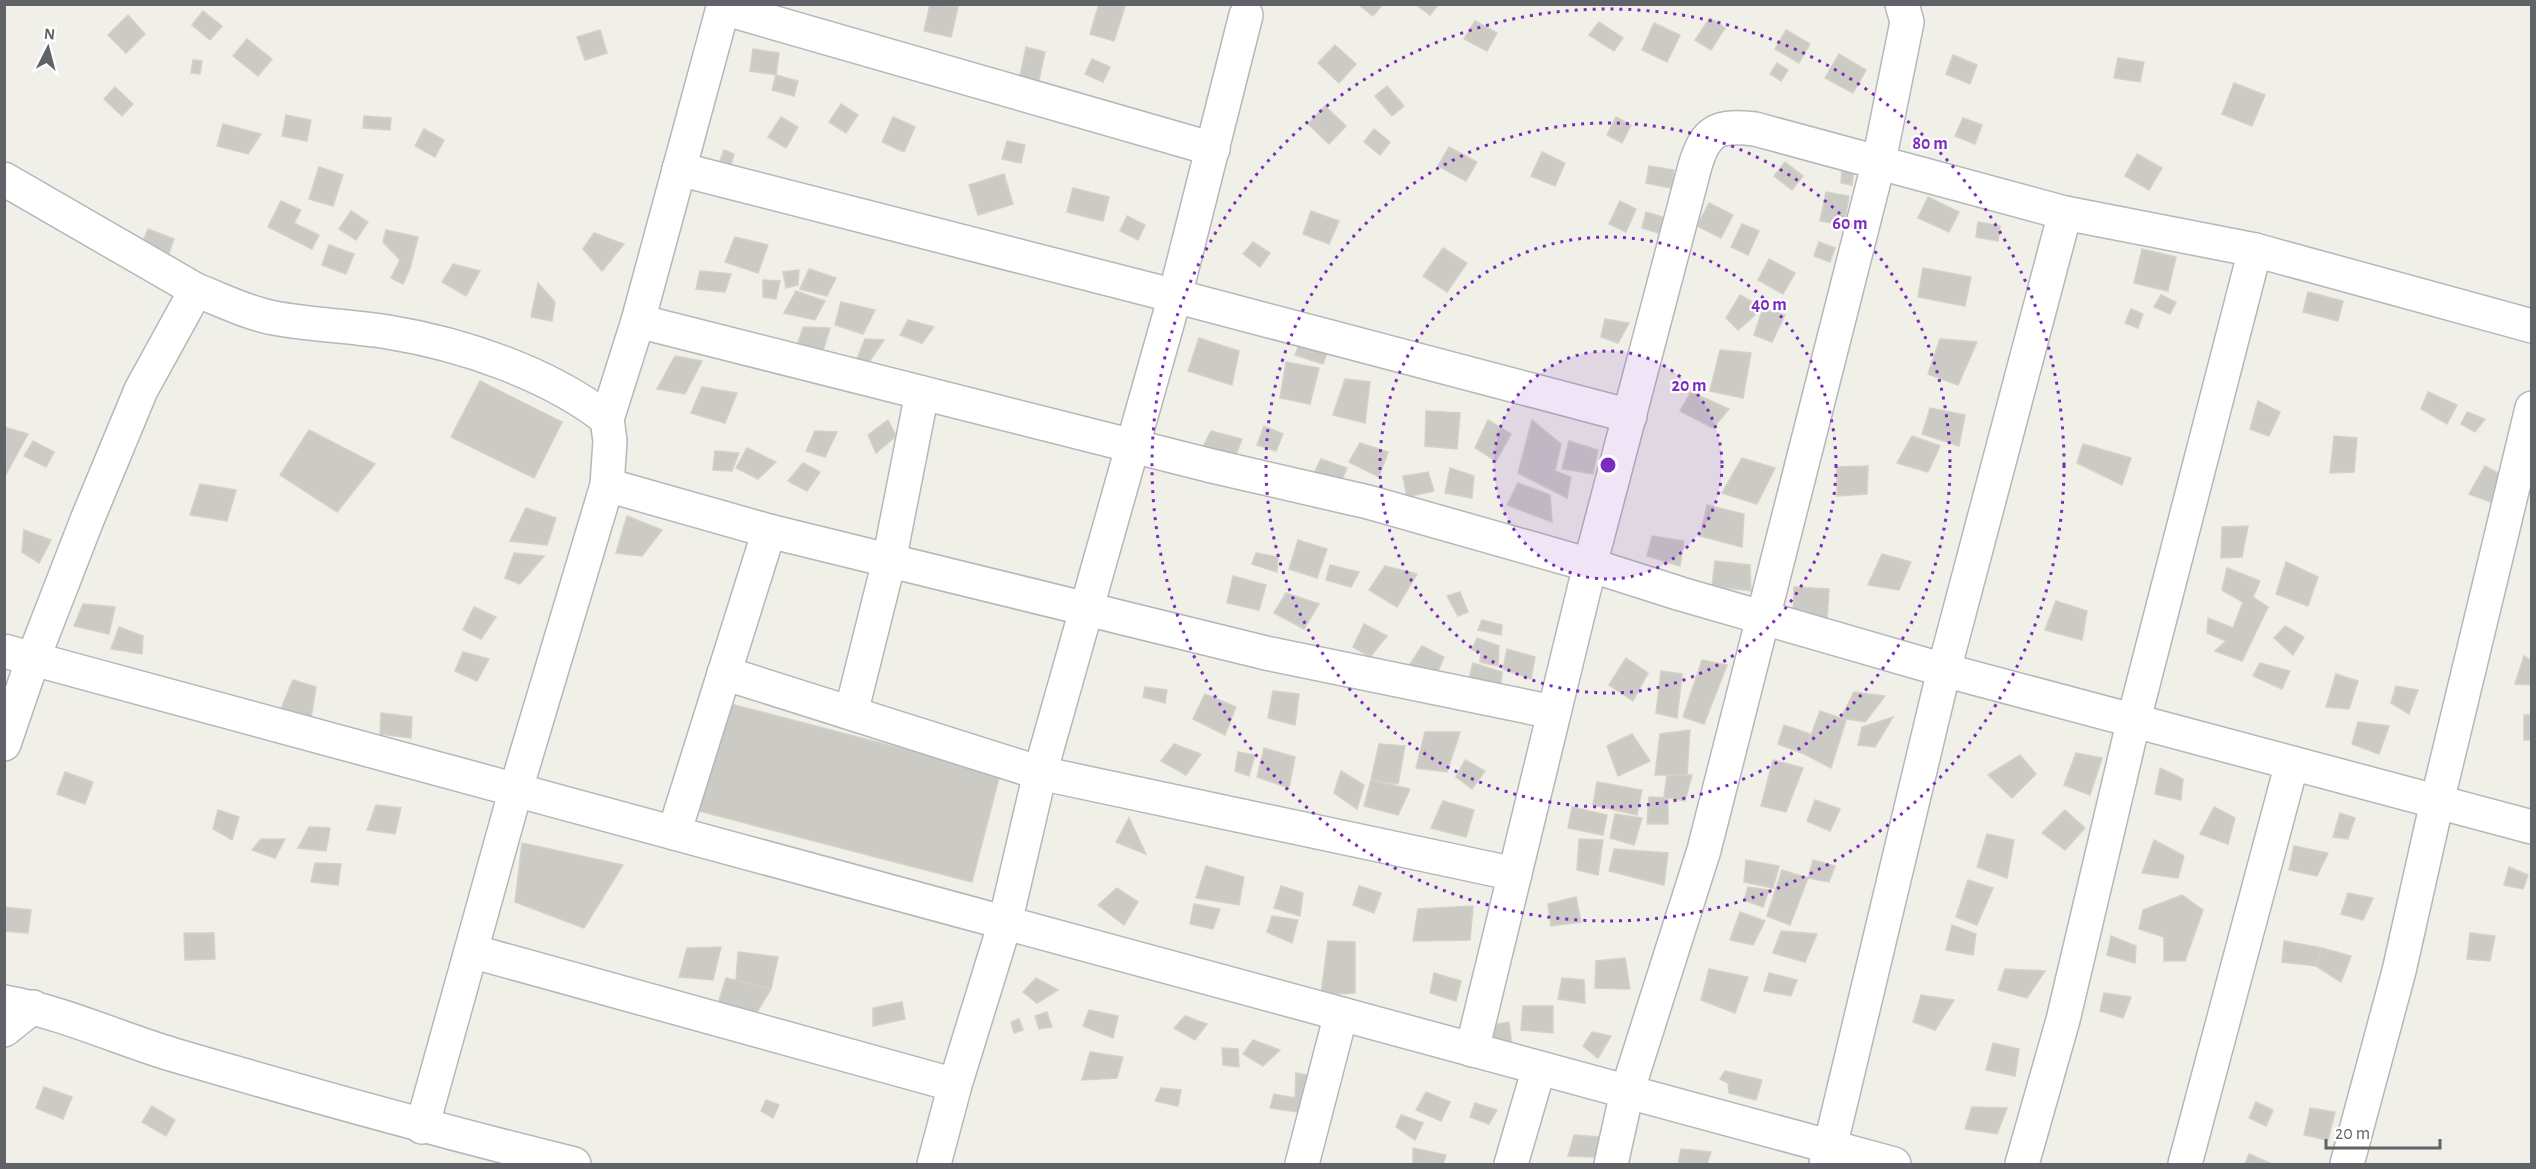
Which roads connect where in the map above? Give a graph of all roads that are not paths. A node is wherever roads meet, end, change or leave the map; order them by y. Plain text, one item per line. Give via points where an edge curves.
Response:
1 (1902, 4) edge
2 (724, 6) edge
3 (1246, 15) dead end
4 (1213, 148) junction
5 (1879, 161) junction
6 (679, 169) junction
7 (4, 178) edge
8 (2065, 213) junction
9 (2255, 250) junction
10 (196, 290) junction
11 (1175, 296) junction
12 (638, 321) junction
13 (2532, 326) edge
14 (922, 393) junction
15 (2532, 408) edge
16 (1630, 416) junction
17 (608, 419) junction
18 (1132, 444) junction
19 (607, 485) junction
20 (769, 531) junction
21 (889, 561) junction
22 (1590, 565) junction
23 (1085, 610) junction
24 (1763, 616) junction
25 (19, 655) edge
26 (1944, 670) junction
27 (724, 673) junction
28 (1553, 712) junction
29 (851, 713) junction
30 (2134, 719) junction
31 (4, 744) edge
32 (2292, 763) junction
33 (1040, 773) junction
34 (516, 789) junction
35 (2437, 802) junction
36 (2532, 827) edge
37 (674, 833) junction
38 (1515, 873) junction
39 (1005, 923) junction
40 (471, 951) junction
41 (19, 1004) edge
42 (1341, 1014) junction
43 (4, 1030) edge
44 (1472, 1050) junction
45 (1539, 1068) junction
46 (955, 1085) junction
47 (1627, 1092) junction
48 (422, 1127) junction
49 (1828, 1156) edge
50 (574, 1164) edge
51 (934, 1164) edge
52 (1302, 1164) edge
53 (1511, 1164) edge
54 (1611, 1164) edge
55 (1894, 1164) edge
56 (2022, 1164) edge
57 (2185, 1164) edge
58 (2347, 1164) edge

1 - 5 street via 1907,22
2 - 4 street
2 - 6 street
3 - 4 street
4 - 11 street
5 - 8 street
5 - 16 street via 1755,129 1730,126 1714,133 1700,148
5 - 24 street
6 - 11 street
6 - 12 street
7 - 10 street
8 - 9 street
8 - 26 street
9 - 13 street
9 - 30 street
10 - 17 street via 274,318 389,332 462,349 511,366 587,404
10 - 25 street via 141,390 87,520
11 - 16 street
11 - 18 street
12 - 14 street
12 - 17 street
14 - 18 street
14 - 21 street
15 - 35 street
16 - 22 street
17 - 19 street
18 - 22 street via 1368,502
18 - 23 street
19 - 20 street
19 - 34 street
20 - 21 street
20 - 27 street
21 - 23 street
21 - 29 street
22 - 24 street
22 - 28 street
23 - 28 street via 1266,653
23 - 33 street
24 - 26 street
24 - 47 street via 1704,850
25 - 31 street
25 - 34 street
26 - 30 street
26 - 49 street
27 - 29 street
27 - 37 street
28 - 38 street
29 - 33 street
30 - 32 street
30 - 56 street via 2062,1020
32 - 35 street
32 - 57 street
33 - 38 street
33 - 39 street
34 - 37 street
34 - 40 street
35 - 36 street
35 - 58 street via 2400,971
37 - 39 street
38 - 44 street
39 - 42 street
39 - 46 street
40 - 46 street
40 - 48 street
41 - 43 street
41 - 48 street via 171,1054
42 - 44 street
42 - 52 street
44 - 45 street
45 - 47 street
45 - 53 street
46 - 51 street
47 - 49 street
47 - 54 street
48 - 50 street
49 - 55 street

